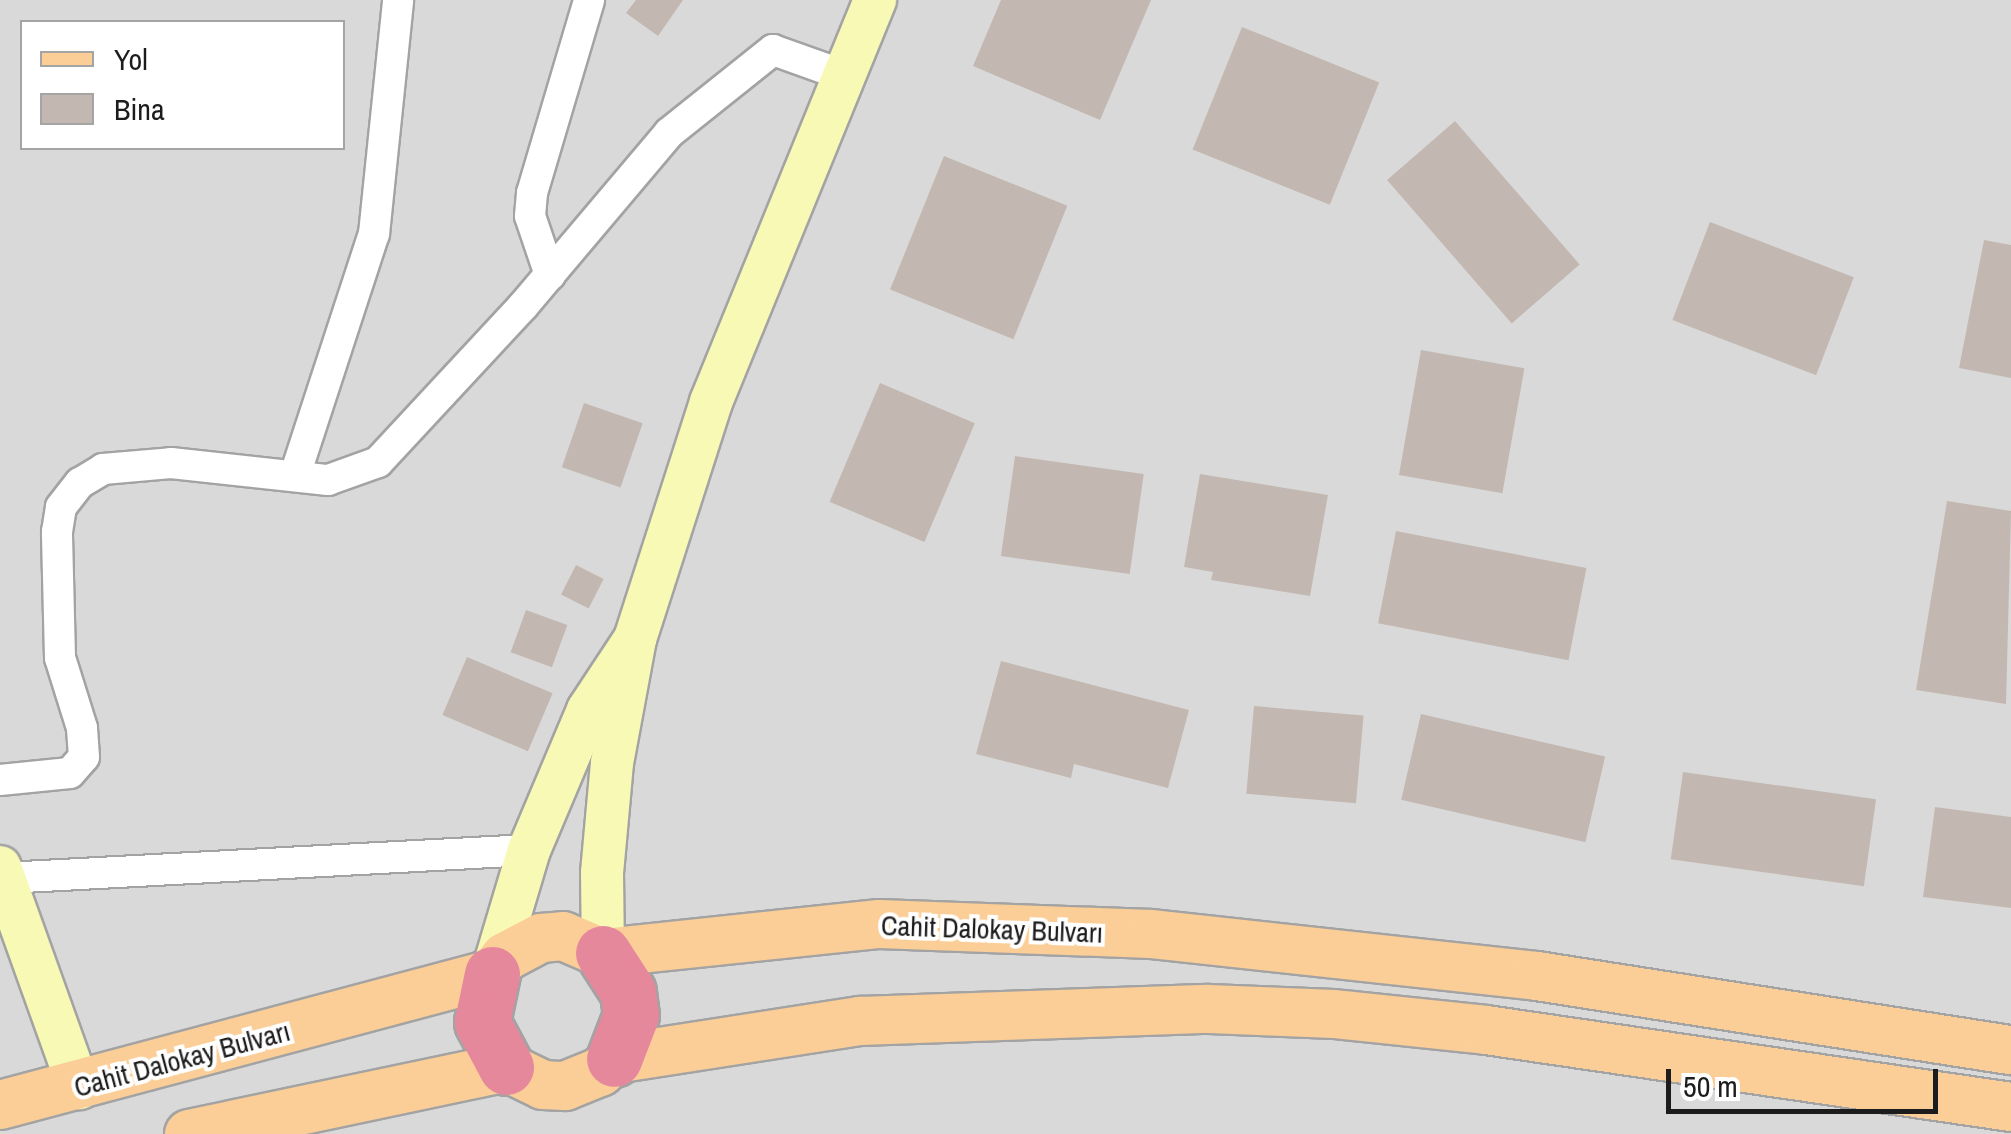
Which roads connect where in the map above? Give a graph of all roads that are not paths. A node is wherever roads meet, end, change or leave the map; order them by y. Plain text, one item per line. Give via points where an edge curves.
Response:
1 (398, 0) edge
2 (589, 0) edge
3 (874, 0) edge
4 (843, 74) junction
5 (550, 275) junction
6 (295, 475) junction
7 (634, 639) junction
8 (0, 780) edge
9 (529, 850) junction
10 (2, 872) edge
11 (603, 953) junction
12 (492, 974) junction
13 (2011, 1050) edge
14 (614, 1059) junction
15 (506, 1067) junction
16 (79, 1088) junction
17 (0, 1105) edge
18 (2011, 1106) edge
19 (189, 1134) edge

1 - 6 street via 374,234
2 - 5 street via 532,194 533,230
3 - 4 street
4 - 5 street via 773,50 669,133
4 - 7 street via 711,402
5 - 6 street via 378,462 328,480
6 - 8 street via 171,463 103,469 80,483 61,507 58,550 60,658 84,757 70,773
7 - 9 street via 588,710
7 - 11 street via 612,763
9 - 10 street
9 - 12 street
10 - 16 street
11 - 12 main road, Cahit Dalokay Bulvarı via 563,936 541,938 513,951
11 - 13 main road, Cahit Dalokay Bulvarı via 879,924 1151,934 1537,976
11 - 14 highway via 628,992 631,1015
12 - 15 highway via 482,1022
12 - 16 main road, Cahit Dalokay Bulvarı
14 - 15 main road via 565,1086 544,1085
14 - 18 main road via 860,1021 1227,1010 1486,1030
15 - 19 main road
16 - 17 main road, Cahit Dalokay Bulvarı

